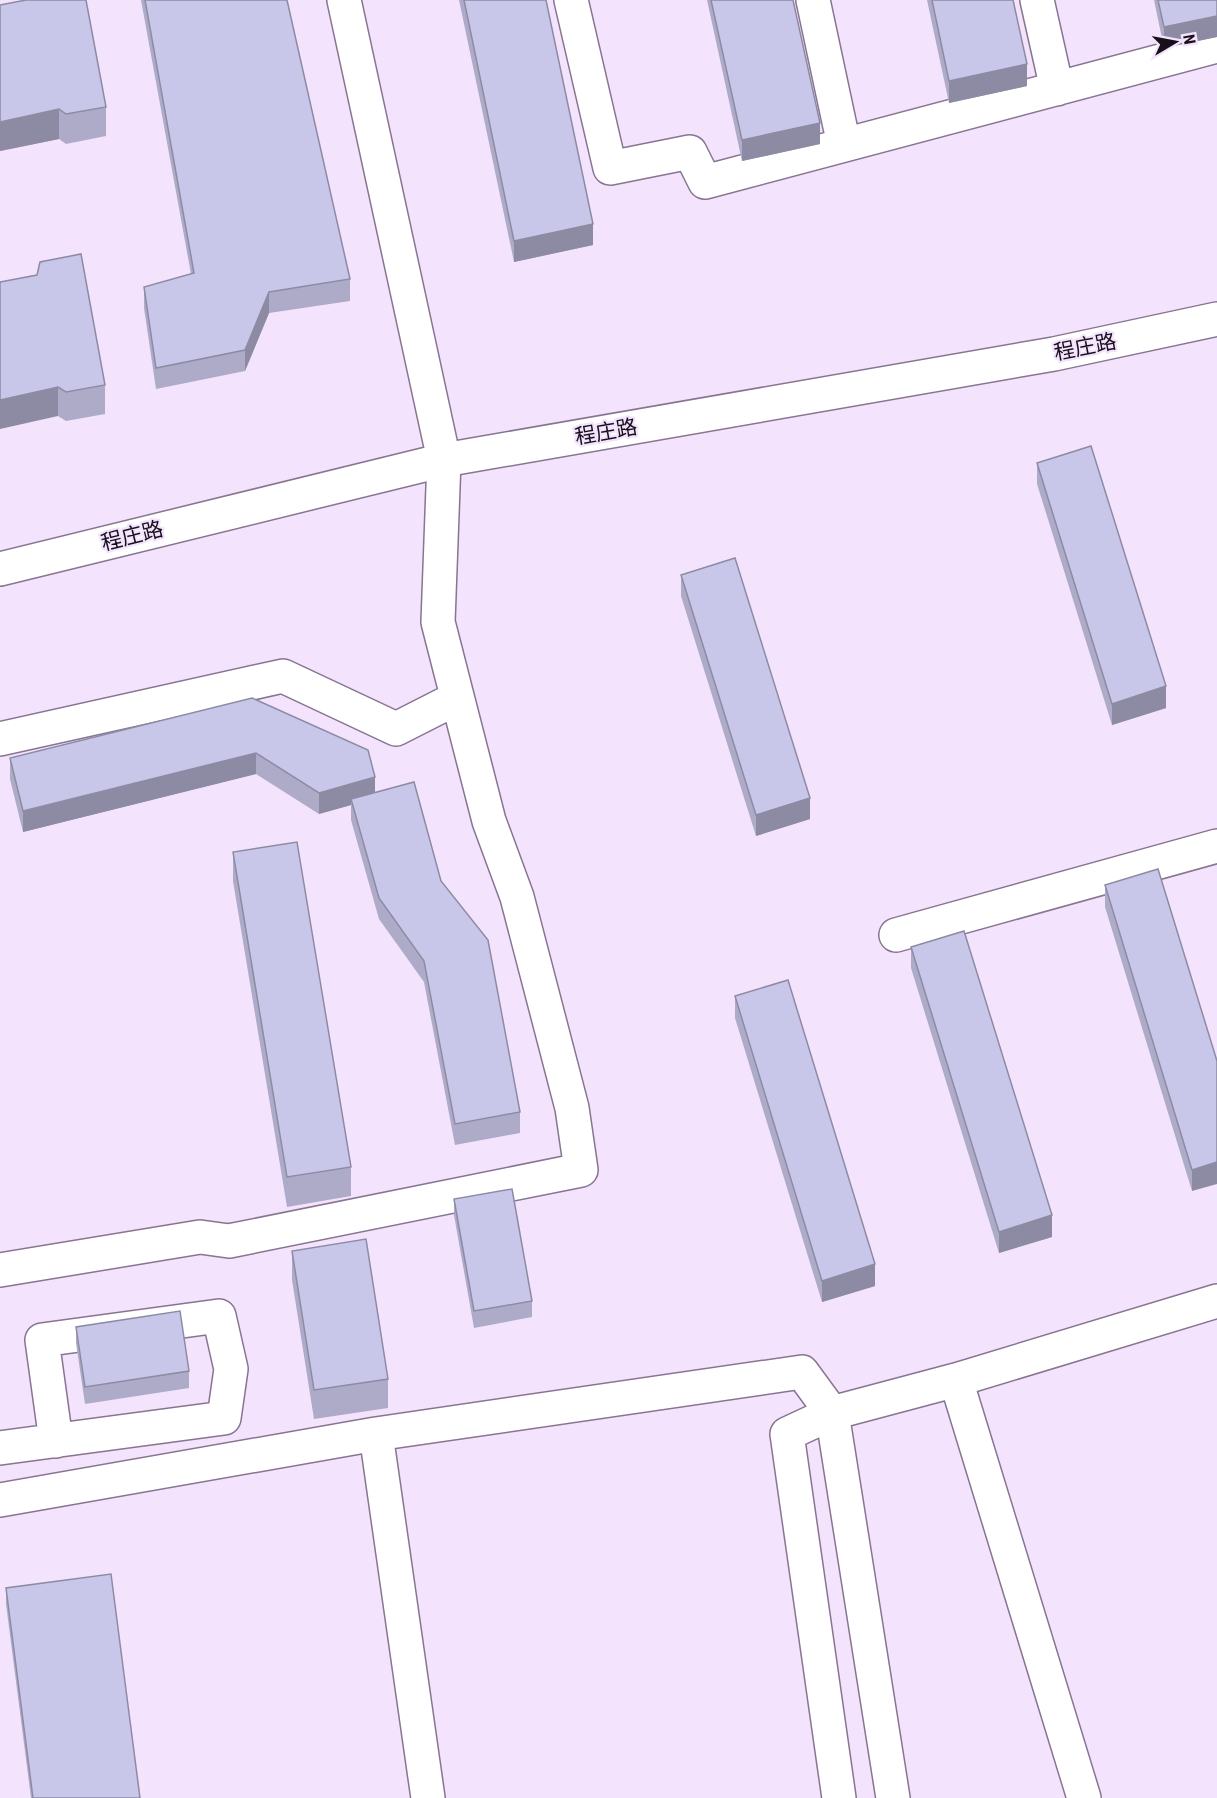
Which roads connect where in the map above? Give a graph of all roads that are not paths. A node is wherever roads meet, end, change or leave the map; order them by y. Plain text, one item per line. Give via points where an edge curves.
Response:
1 (344, 0) edge
2 (571, 0) edge
3 (813, 0) edge
4 (1037, 0) edge
5 (1217, 46) edge
6 (1057, 89) junction
7 (844, 145) junction
8 (1217, 319) edge
9 (444, 460) junction
10 (0, 568) edge
11 (457, 698) junction
12 (0, 739) edge
13 (1217, 846) edge
14 (896, 935) dead end
15 (0, 1270) edge
16 (1217, 1301) edge
17 (956, 1380) junction
18 (832, 1413) junction
19 (376, 1434) junction
20 (56, 1441) junction
21 (0, 1448) edge
22 (0, 1500) edge
23 (428, 1798) edge
24 (839, 1798) edge
25 (893, 1798) edge
26 (1084, 1798) edge

1 - 9 street
2 - 7 street via 610,168 690,152 705,182
3 - 7 street
4 - 6 street
5 - 6 street
6 - 7 street
8 - 9 street, 程庄路 via 1054,354
9 - 10 street, 程庄路
9 - 11 street via 438,622
11 - 12 street via 396,729 284,676
11 - 15 street via 489,821 520,908 572,1108 581,1170 229,1241 200,1237
13 - 14 street
16 - 17 street
17 - 18 street
17 - 26 street
18 - 19 street via 802,1372
18 - 24 street via 787,1434
18 - 25 street
19 - 22 street
19 - 23 street
20 - 20 street via 224,1418 231,1369 219,1316 42,1340
20 - 21 street

